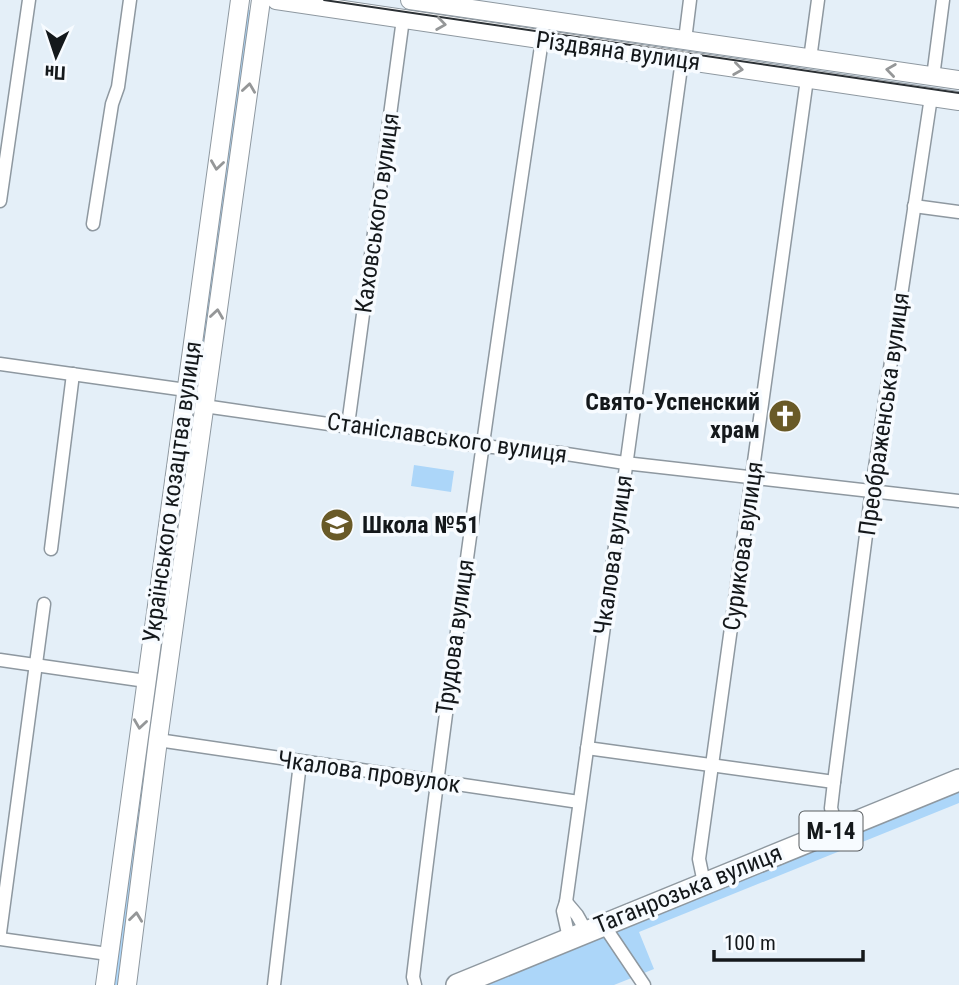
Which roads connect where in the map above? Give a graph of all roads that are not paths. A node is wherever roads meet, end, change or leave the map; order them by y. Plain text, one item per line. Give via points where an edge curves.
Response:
1 (29, 0) edge
2 (130, 0) edge
3 (240, 0) edge
4 (261, 0) edge
5 (276, 0) edge
6 (408, 0) edge
7 (690, 0) edge
8 (818, 0) edge
9 (943, 0) edge
10 (404, 19) junction
11 (542, 40) junction
12 (685, 40) junction
13 (810, 59) junction
14 (682, 60) junction
15 (933, 76) junction
16 (807, 79) junction
17 (959, 80) edge
18 (930, 97) junction
19 (959, 102) edge
20 (0, 201) edge
21 (914, 206) junction
22 (959, 212) edge
23 (93, 224) dead end
24 (0, 364) edge
25 (73, 374) junction
26 (185, 396) junction
27 (205, 399) junction
28 (348, 425) junction
29 (481, 446) junction
30 (625, 463) junction
31 (752, 477) junction
32 (872, 490) junction
33 (959, 501) edge
34 (51, 549) dead end
35 (44, 604) dead end
36 (0, 660) edge
37 (36, 665) junction
38 (146, 681) junction
39 (158, 740) junction
40 (587, 748) junction
41 (300, 762) junction
42 (712, 765) junction
43 (959, 780) edge
44 (436, 781) junction
45 (834, 782) junction
46 (579, 802) junction
47 (837, 829) junction
48 (704, 883) junction
49 (566, 902) junction
50 (586, 931) junction
51 (0, 933) edge
52 (0, 939) edge
53 (108, 954) junction
54 (104, 985) edge
55 (127, 985) edge
56 (274, 985) edge
57 (415, 985) edge
58 (457, 985) edge
59 (644, 985) edge

1 - 20 street
2 - 23 street
3 -> 26 street, Українського козацтва вулиця
27 -> 4 street, Українського козацтва вулиця
5 - 10 street, Різдвяна вулиця
6 - 10 street, Каховського вулиця
6 - 12 street, Різдвяна вулиця
7 - 12 street, Чкалова вулиця
8 - 13 street, Сурикова вулиця
9 - 15 street, Преображенська вулиця
10 -> 11 street, Різдвяна вулиця
10 - 28 street, Каховського вулиця
11 - 14 street, Різдвяна вулиця
11 - 29 street, Трудова вулиця
12 - 13 street, Різдвяна вулиця
12 - 14 street, Чкалова вулиця
15 -> 13 street, Різдвяна вулиця
13 - 16 street, Сурикова вулиця
14 -> 16 street, Різдвяна вулиця
14 - 30 street, Чкалова вулиця
15 - 17 street, Різдвяна вулиця
15 - 18 street, Преображенська вулиця
16 - 18 street, Різдвяна вулиця
16 - 31 street, Сурикова вулиця
18 - 19 street, Різдвяна вулиця
18 - 21 street, Преображенська вулиця
21 - 22 street
21 - 32 street, Преображенська вулиця
24 - 25 street, Станіславського вулиця
25 - 26 street, Станіславського вулиця
25 - 34 street
26 - 27 street, Станіславського вулиця
26 - 38 street, Українського козацтва вулиця
27 - 28 street, Станіславського вулиця
27 - 39 street, Українського козацтва вулиця
28 - 29 street, Станіславського вулиця
29 - 30 street, Станіславського вулиця
29 - 44 street, Трудова вулиця
30 - 31 street, Станіславського вулиця
30 - 40 street, Чкалова вулиця
31 - 32 street, Станіславського вулиця
31 - 42 street, Сурикова вулиця
32 - 33 street, Станіславського вулиця
32 - 45 street, Преображенська вулиця
35 - 37 street
36 - 37 street
37 - 38 street
37 - 51 street
38 -> 53 street, Українського козацтва вулиця
39 - 41 street, Чкалова провулок
55 -> 39 street, Українського козацтва вулиця
40 - 42 street
40 - 46 street, Чкалова вулиця
41 - 44 street, Чкалова провулок
41 - 56 street
42 - 45 street
42 - 48 street, Сурикова вулиця via 699,859
43 - 47 highway, Таганрозька вулиця / М-14
44 - 46 street, Чкалова провулок
44 - 57 street, Трудова вулиця
45 - 47 street, Преображенська вулиця via 831,808
46 - 49 street, Чкалова вулиця
47 - 48 highway, Таганрозька вулиця / М-14
48 - 50 highway, Таганрозька вулиця / М-14
49 - 50 street
49 - 50 street, Чкалова вулиця via 563,911
50 - 58 highway, Таганрозька вулиця / М-14
50 - 59 street
52 - 53 street
53 - 54 street, Українського козацтва вулиця

